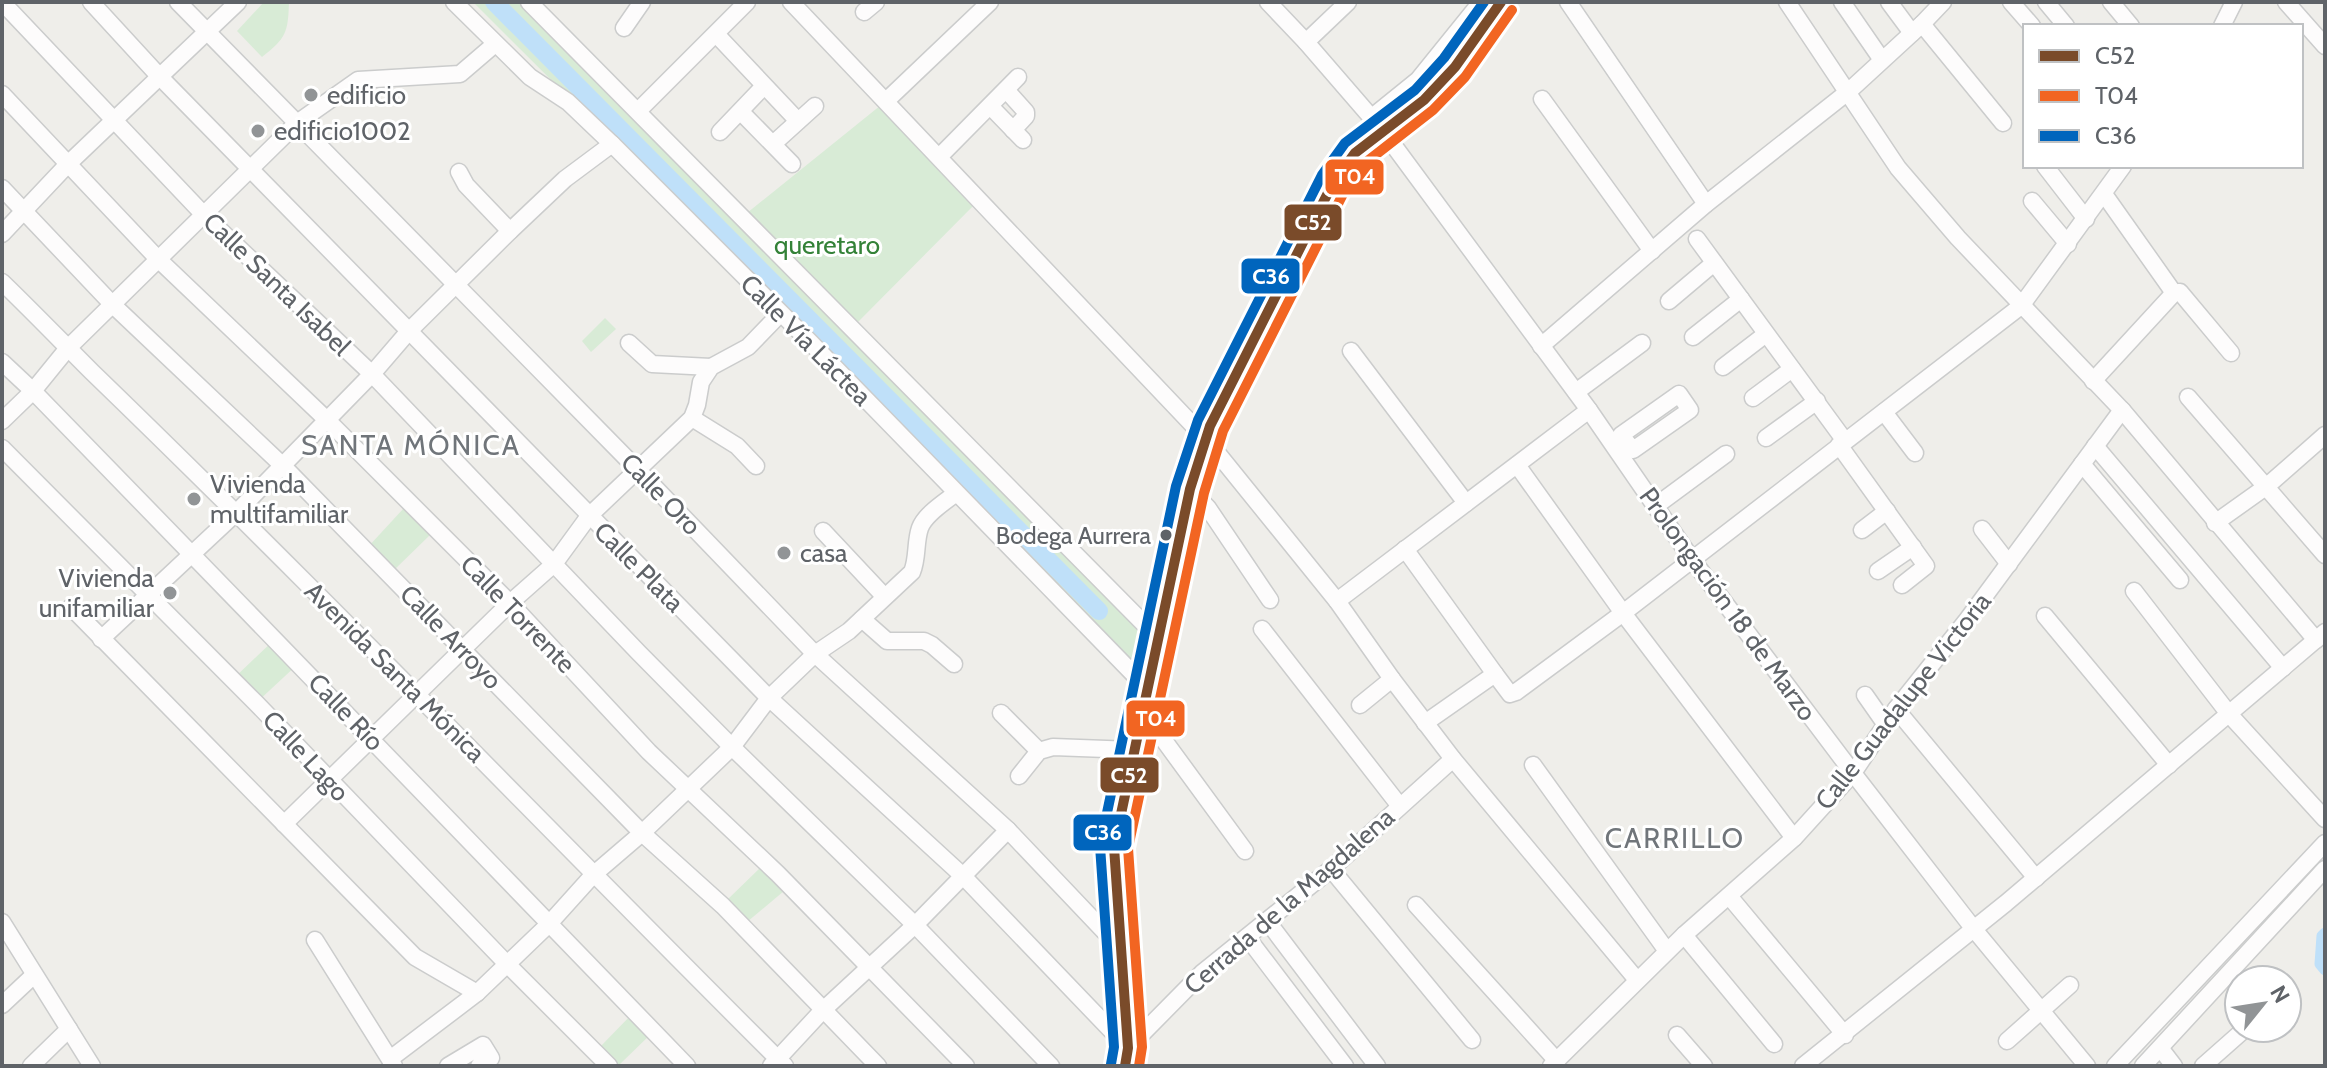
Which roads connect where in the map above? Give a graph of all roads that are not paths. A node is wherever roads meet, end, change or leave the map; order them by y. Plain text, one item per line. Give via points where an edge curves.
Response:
1 (2, 2) edge
2 (91, 2) edge
3 (178, 2) edge
4 (238, 2) edge
5 (454, 2) edge
6 (529, 2) edge
7 (747, 2) edge
8 (791, 2) edge
9 (990, 2) edge
10 (1268, 2) edge
11 (1348, 2) edge
12 (1481, 2) edge
13 (1501, 2) edge
14 (1787, 2) edge
15 (1842, 2) edge
16 (1889, 2) edge
17 (2011, 2) edge
18 (2046, 2) edge
19 (2111, 2) edge
20 (2234, 2) edge
21 (2286, 2) edge
22 (636, 4) edge
23 (1576, 5) edge
24 (1927, 14) edge
25 (2030, 24) edge
26 (2064, 24) edge
27 (2129, 24) edge
28 (2223, 24) edge
29 (624, 28) dead end
30 (207, 32) junction
31 (716, 34) junction
32 (1306, 42) junction
33 (495, 44) junction
34 (2325, 46) edge
35 (1882, 60) junction
36 (159, 76) junction
37 (1018, 77) dead end
38 (764, 86) junction
39 (1007, 91) junction
40 (1849, 91) junction
41 (2, 94) edge
42 (1542, 99) dead end
43 (886, 101) junction
44 (815, 106) dead end
45 (990, 106) junction
46 (638, 111) junction
47 (741, 112) junction
48 (115, 120) junction
49 (798, 121) junction
50 (297, 123) junction
51 (2003, 123) dead end
52 (1377, 124) junction
53 (720, 132) dead end
54 (612, 144) junction
55 (773, 144) junction
56 (940, 156) junction
57 (68, 164) junction
58 (792, 164) dead end
59 (2047, 168) edge
60 (2122, 168) edge
61 (251, 170) junction
62 (459, 172) dead end
63 (2, 188) edge
64 (2104, 194) junction
65 (2032, 201) dead end
66 (1706, 204) junction
67 (22, 210) junction
68 (205, 216) junction
69 (2086, 219) junction
70 (510, 231) junction
71 (2, 234) edge
72 (1697, 239) dead end
73 (2068, 244) junction
74 (1652, 251) junction
75 (158, 259) junction
76 (1714, 263) junction
77 (2, 282) edge
78 (456, 286) junction
79 (2174, 293) junction
80 (1741, 299) junction
81 (1669, 301) dead end
82 (113, 305) junction
83 (2021, 306) junction
84 (780, 314) junction
85 (409, 331) junction
86 (1766, 334) junction
87 (1693, 337) dead end
88 (629, 343) dead end
89 (1642, 343) dead end
90 (1541, 346) junction
91 (68, 348) junction
92 (1351, 351) dead end
93 (2231, 353) dead end
94 (2, 362) edge
95 (711, 367) junction
96 (1723, 367) dead end
97 (1792, 369) junction
98 (372, 374) junction
99 (2093, 381) junction
100 (33, 391) junction
101 (1576, 392) junction
102 (2188, 397) dead end
103 (1753, 398) dead end
104 (1817, 401) junction
105 (1589, 410) junction
106 (2122, 410) junction
107 (695, 411) junction
108 (1884, 412) junction
109 (2, 421) edge
110 (328, 421) junction
111 (2325, 435) edge
112 (1766, 438) dead end
113 (1206, 439) junction
114 (1842, 443) junction
115 (1620, 444) junction
116 (2095, 446) junction
117 (2, 448) edge
118 (1915, 453) dead end
119 (1726, 454) dead end
120 (2082, 464) junction
121 (282, 465) junction
122 (1517, 465) junction
123 (756, 466) dead end
124 (638, 470) junction
125 (2267, 486) junction
126 (1190, 489) junction
127 (956, 493) junction
128 (1466, 503) junction
129 (1657, 505) junction
130 (1887, 511) junction
131 (237, 512) junction
132 (589, 516) junction
133 (2215, 523) junction
134 (1982, 529) dead end
135 (1862, 530) dead end
136 (823, 531) dead end
137 (1913, 547) junction
138 (1405, 549) junction
139 (193, 555) junction
140 (2325, 555) edge
141 (1691, 558) junction
142 (554, 564) junction
143 (2009, 564) junction
144 (1878, 571) dead end
145 (2180, 580) dead end
146 (1902, 585) dead end
147 (2134, 591) dead end
148 (148, 596) junction
149 (884, 596) junction
150 (1270, 600) dead end
151 (1337, 601) junction
152 (510, 603) junction
153 (71, 607) dead end
154 (1623, 613) junction
155 (2045, 616) dead end
156 (862, 619) junction
157 (1262, 629) dead end
158 (2320, 636) edge
159 (1158, 638) junction
160 (101, 639) junction
161 (463, 650) junction
162 (815, 654) junction
163 (954, 664) dead end
164 (2283, 668) junction
165 (1495, 674) junction
166 (1392, 679) junction
167 (1148, 689) junction
168 (418, 693) junction
169 (1865, 695) dead end
170 (769, 698) junction
171 (1360, 705) dead end
172 (1896, 709) junction
173 (1001, 713) dead end
174 (1144, 713) junction
175 (2229, 714) junction
176 (1425, 723) junction
177 (1886, 725) junction
178 (372, 739) junction
179 (732, 747) junction
180 (1133, 750) junction
181 (1039, 751) junction
182 (1453, 759) junction
183 (1533, 765) dead end
184 (2169, 765) junction
185 (1853, 773) junction
186 (1019, 776) dead end
187 (329, 780) junction
188 (686, 790) junction
189 (1399, 805) junction
190 (2325, 819) edge
191 (284, 824) junction
192 (1008, 830) junction
193 (642, 833) junction
194 (1794, 838) junction
195 (2325, 843) edge
196 (1245, 851) dead end
197 (1331, 869) junction
198 (2325, 869) edge
199 (593, 875) junction
200 (963, 876) junction
201 (2036, 878) junction
202 (1729, 896) junction
203 (1416, 905) dead end
204 (1268, 922) junction
205 (2, 923) edge
206 (548, 925) junction
207 (915, 925) junction
208 (1973, 928) junction
209 (1684, 935) junction
210 (1247, 937) junction
211 (315, 940) dead end
212 (1121, 949) junction
213 (1667, 951) junction
214 (507, 964) junction
215 (868, 967) junction
216 (34, 975) junction
217 (1637, 980) junction
218 (2070, 985) dead end
219 (477, 993) junction
220 (2, 1005) edge
221 (2042, 1010) junction
222 (822, 1011) junction
223 (69, 1029) junction
224 (1677, 1035) dead end
225 (1845, 1035) junction
226 (1472, 1040) dead end
227 (2007, 1041) dead end
228 (1774, 1044) dead end
229 (2228, 1044) edge
230 (2161, 1049) junction
231 (1126, 1057) edge
232 (392, 1063) edge
233 (778, 1064) edge
234 (1554, 1064) edge
235 (31, 1066) edge
236 (92, 1066) edge
237 (448, 1066) edge
238 (479, 1066) edge
239 (609, 1066) edge
240 (687, 1066) edge
241 (878, 1066) edge
242 (966, 1066) edge
243 (1051, 1066) edge
244 (1345, 1066) edge
245 (1377, 1066) edge
246 (1704, 1066) edge
247 (1803, 1066) edge
248 (2087, 1066) edge
249 (2115, 1066) edge
250 (2143, 1066) edge
251 (2174, 1066) edge
252 (2203, 1066) edge

1 - 48 street, Calle Santa Isabel
2 - 36 street, Calle Plata
3 - 30 street, Calle Oro
4 - 30 street
5 - 33 street, Calle Vía Láctea
6 - 46 street, Calle Vía Láctea
7 - 31 street
8 - 43 street
9 - 43 street
10 - 32 street, Prolongación 18 de Marzo
11 - 32 street
12 - 52 street
13 - 52 main road via 1424,100
14 - 40 street
15 - 35 street
16 - 24 street
17 - 25 street
18 - 26 street
19 - 27 street
20 - 28 street
21 - 34 street
22 - 29 street
23 - 66 street
24 - 35 street
24 - 51 street
30 - 36 street
30 - 50 street, Calle Oro
31 - 38 street
31 - 46 street
32 - 52 street, Prolongación 18 de Marzo
33 - 50 street via 460,74 358,80
33 - 54 street, Calle Vía Láctea
35 - 40 street
36 - 48 street
36 - 61 street, Calle Plata
37 - 39 street
38 - 47 street
38 - 49 street
39 - 45 street
39 - 45 street via 1026,112 1018,135
40 - 66 street
40 - 83 street via 1898,168
41 - 57 street, Calle Torrente
42 - 74 street
43 - 56 street
44 - 49 street
45 - 56 street
46 - 159 street, Calle Vía Láctea
47 - 53 street
47 - 55 street
48 - 57 street
48 - 68 street, Calle Santa Isabel
49 - 55 street
50 - 61 street
50 - 78 street, Calle Oro
52 - 90 street, Prolongación 18 de Marzo
52 - 113 main road via 1333,183
54 - 70 street
54 - 84 street, Calle Vía Láctea
55 - 58 street
56 - 113 street
57 - 67 street
57 - 75 street, Calle Torrente
59 - 69 street
60 - 64 street
61 - 68 street
61 - 85 street, Calle Plata
62 - 70 street
63 - 67 street, Calle Arroyo
64 - 69 street
64 - 79 street
65 - 73 street
66 - 74 street
67 - 71 street
67 - 82 street, Calle Arroyo
68 - 75 street
68 - 98 street, Calle Santa Isabel
69 - 73 street
70 - 78 street
72 - 76 street
73 - 83 street
74 - 90 street
75 - 82 street
75 - 110 street, Calle Torrente
76 - 80 street
76 - 81 street
77 - 91 street, Avenida Santa Mónica
78 - 85 street
78 - 124 street, Calle Oro
79 - 93 street via 2180,292
79 - 99 street
80 - 86 street
80 - 87 street
82 - 91 street
82 - 121 street, Calle Arroyo
83 - 99 street
83 - 108 street
84 - 95 street via 748,347
84 - 127 street, Calle Vía Láctea
85 - 98 street
85 - 132 street, Calle Plata
86 - 96 street
86 - 97 street
88 - 95 street via 652,364
89 - 101 street
90 - 101 street, Prolongación 18 de Marzo
91 - 100 street
91 - 131 street, Avenida Santa Mónica
92 - 128 street
94 - 100 street, Calle Río
95 - 107 street via 701,382
97 - 103 street
97 - 104 street
98 - 110 street
98 - 142 street, Calle Santa Isabel
99 - 106 street
100 - 109 street
100 - 139 street, Calle Río
101 - 105 street, Prolongación 18 de Marzo
102 - 125 street
104 - 112 street
104 - 114 street
105 - 115 street, Prolongación 18 de Marzo
105 - 122 street
106 - 116 street, Calle Guadalupe Victoria
106 - 133 street
107 - 123 street
107 - 124 street
108 - 114 street
108 - 118 street
110 - 121 street
110 - 152 street, Calle Torrente
111 - 125 street
113 - 126 main road
113 - 151 street
114 - 130 street
114 - 141 street
115 - 115 street via 1633,450 1690,410 1679,394 1621,435
115 - 129 street, Prolongación 18 de Marzo
116 - 120 street, Calle Guadalupe Victoria
116 - 164 street
117 - 148 street, Calle Lago
119 - 129 street
120 - 143 street, Calle Guadalupe Victoria
120 - 145 street
121 - 131 street
121 - 161 street, Calle Arroyo
122 - 128 street
122 - 154 street
124 - 132 street
124 - 162 street, Calle Oro
125 - 133 street
125 - 140 street
126 - 150 street
126 - 159 main road
127 - 149 street via 919,529 912,572
127 - 167 street, Calle Vía Láctea
128 - 138 street
129 - 141 street, Prolongación 18 de Marzo
130 - 135 street
130 - 137 street
131 - 139 street
131 - 168 street, Avenida Santa Mónica
132 - 142 street
132 - 170 street, Calle Plata
133 - 158 street
134 - 143 street
136 - 149 street
137 - 144 street
137 - 146 street via 1926,566
138 - 151 street
138 - 165 street
139 - 148 street
139 - 178 street, Calle Río
141 - 154 street
141 - 185 street, Prolongación 18 de Marzo
142 - 152 street
142 - 179 street, Calle Santa Isabel
143 - 172 street, Calle Guadalupe Victoria
147 - 175 street
148 - 160 street
148 - 187 street, Calle Lago
149 - 156 street
151 - 166 street
152 - 161 street
152 - 188 street, Calle Torrente
153 - 160 street
154 - 165 street via 1512,694
154 - 194 street
155 - 184 street
156 - 162 street
156 - 163 street via 887,641 924,641
157 - 189 street
158 - 164 street
159 - 167 main road
160 - 191 street
161 - 168 street
161 - 193 street, Calle Arroyo
162 - 170 street
162 - 192 street, Calle Oro
164 - 175 street
165 - 176 street
166 - 171 street
166 - 176 street
167 - 174 main road
168 - 178 street
168 - 199 street, Avenida Santa Mónica
169 - 177 street
170 - 179 street
170 - 200 street, Calle Plata
172 - 177 street, Calle Guadalupe Victoria
172 - 201 street
173 - 181 street
174 - 180 main road
174 - 196 street
175 - 184 street
175 - 190 street
176 - 182 street
177 - 185 street, Calle Guadalupe Victoria
178 - 187 street
178 - 206 street, Calle Río
179 - 188 street
179 - 207 street, Calle Santa Isabel
180 - 181 street
180 - 212 main road via 1114,847
181 - 186 street
182 - 189 street, Cerrada de la Magdalena
182 - 217 street
183 - 213 street
184 - 201 street
185 - 194 street, Calle Guadalupe Victoria
185 - 208 street, Prolongación 18 de Marzo
187 - 191 street
187 - 214 street, Calle Lago
188 - 193 street
188 - 215 street, Calle Torrente
189 - 197 street, Cerrada de la Magdalena
191 - 219 street via 415,957
192 - 200 street
192 - 212 street, Calle Oro
193 - 199 street
193 - 222 street, Calle Arroyo via 723,906
194 - 202 street, Calle Guadalupe Victoria
195 - 249 street
197 - 204 street, Cerrada de la Magdalena
197 - 226 street
198 - 230 street
199 - 206 street
199 - 233 street, Avenida Santa Mónica
200 - 207 street
200 - 231 street, Calle Plata
201 - 208 street
202 - 209 street, Calle Guadalupe Victoria
202 - 225 street
203 - 234 street
204 - 210 street, Cerrada de la Magdalena
204 - 245 street
205 - 216 street
206 - 214 street
206 - 240 street, Calle Río
207 - 215 street
207 - 243 street, Calle Santa Isabel
208 - 221 street, Prolongación 18 de Marzo
208 - 225 street
209 - 213 street, Calle Guadalupe Victoria
209 - 228 street
210 - 231 street, Cerrada de la Magdalena via 1202,973
210 - 244 street
211 - 232 street
212 - 231 main road
213 - 217 street, Calle Guadalupe Victoria
214 - 219 street
214 - 239 street, Calle Lago
215 - 222 street
215 - 242 street, Calle Torrente
216 - 220 street
216 - 223 street
217 - 234 street, Calle Guadalupe Victoria
218 - 221 street
219 - 232 street
221 - 227 street
221 - 248 street, Prolongación 18 de Marzo
222 - 233 street
222 - 241 street, Calle Arroyo
223 - 235 street
223 - 236 street
224 - 246 street
225 - 247 street
229 - 252 street
230 - 250 street
230 - 251 street
237 - 238 street via 483,1045 491,1058

